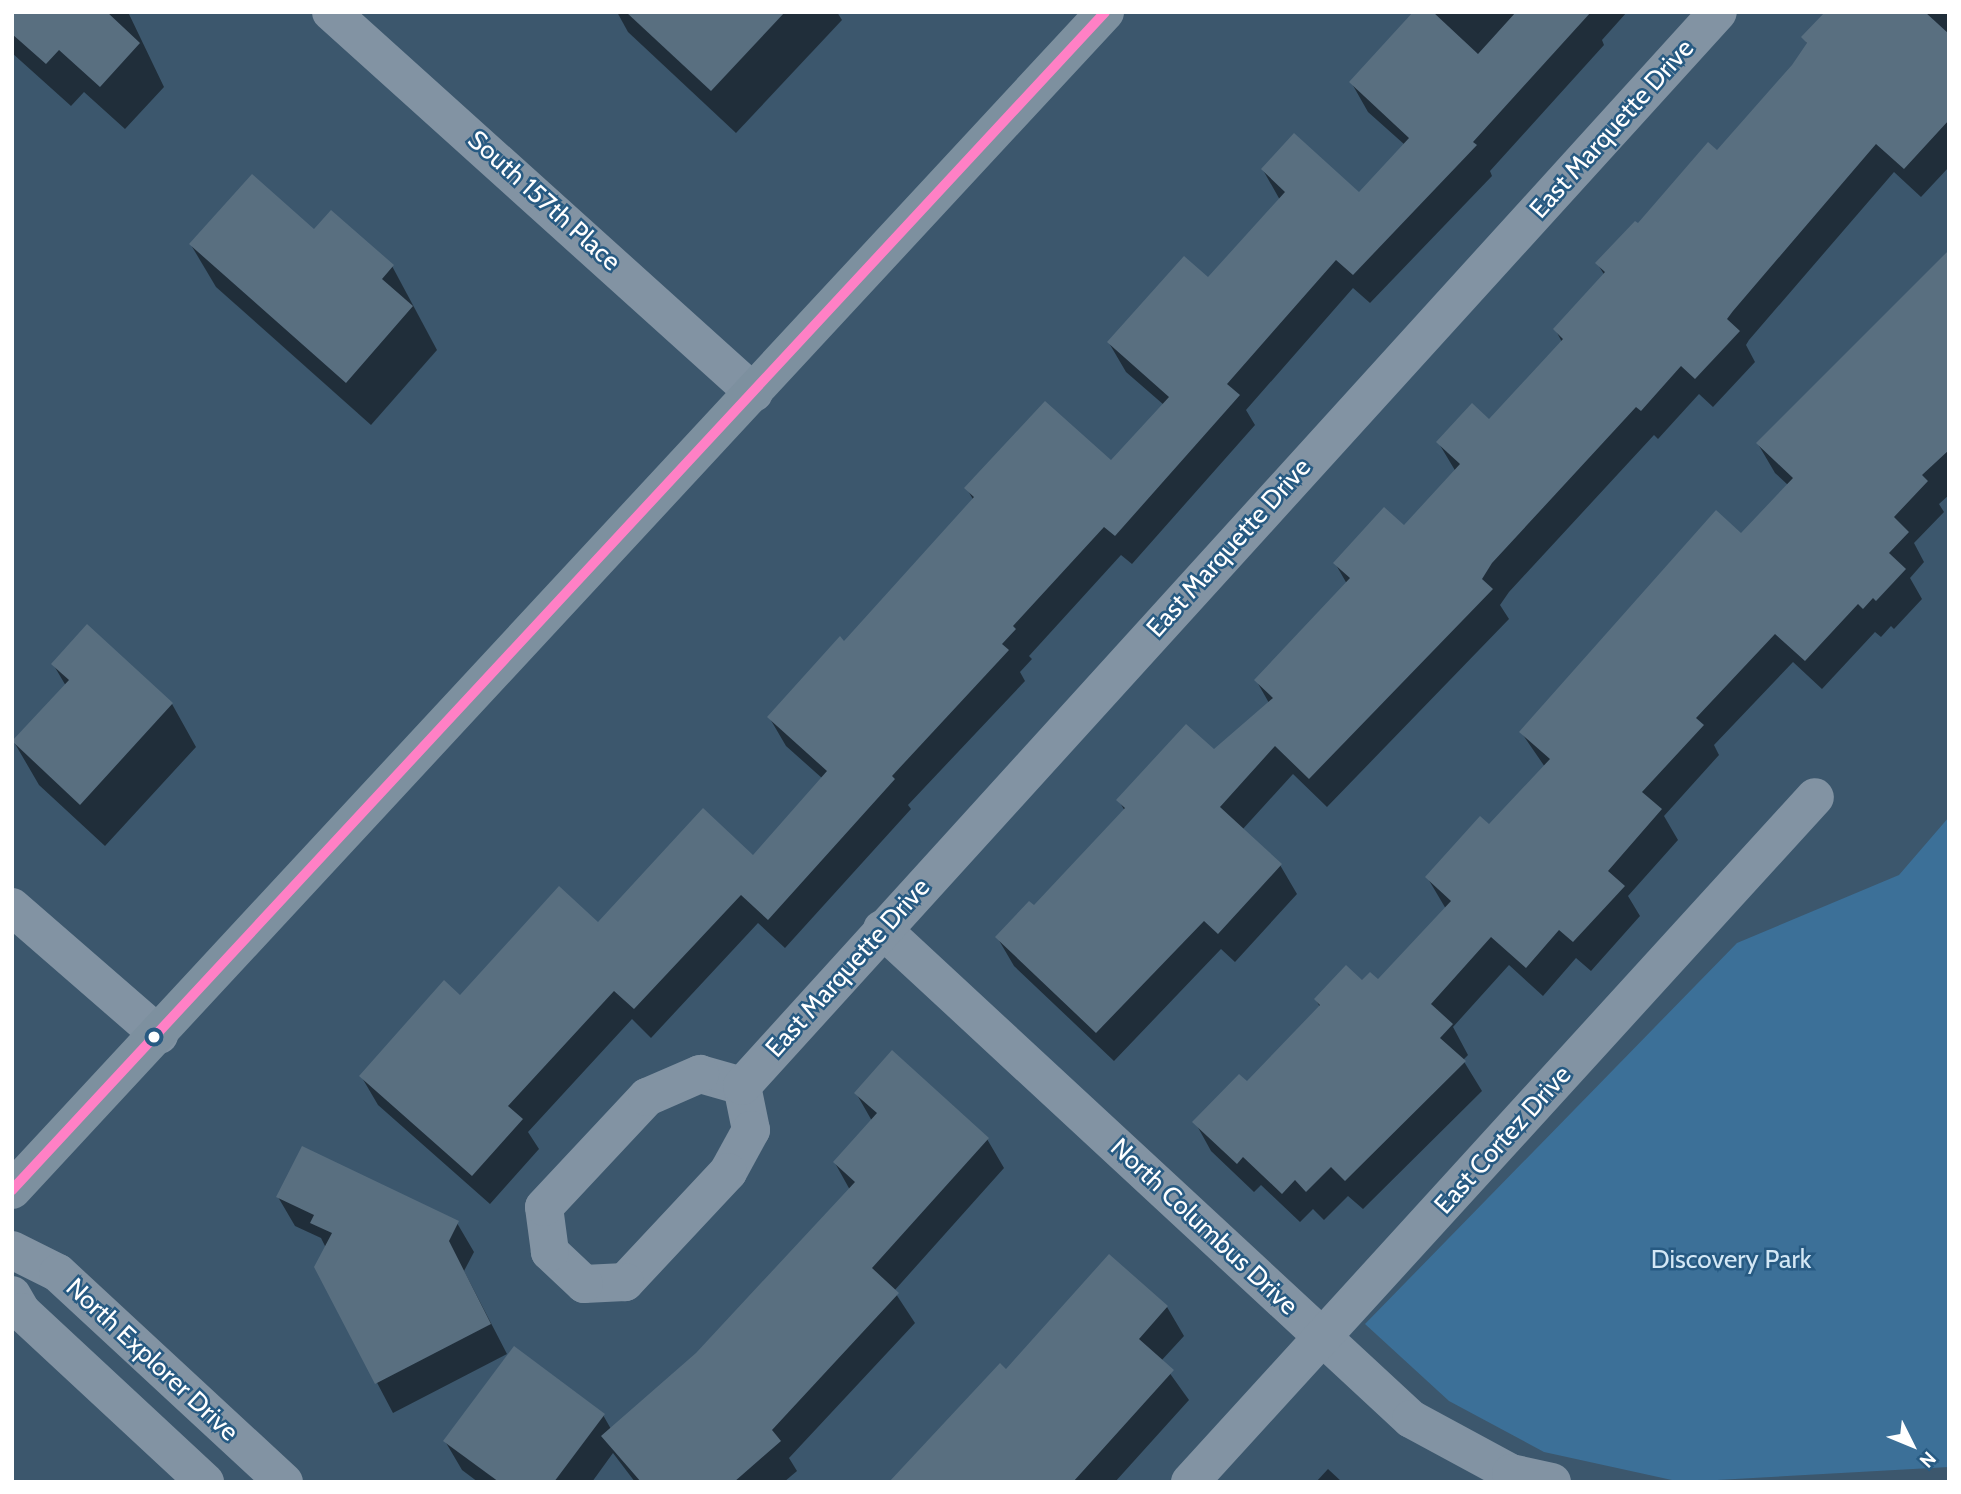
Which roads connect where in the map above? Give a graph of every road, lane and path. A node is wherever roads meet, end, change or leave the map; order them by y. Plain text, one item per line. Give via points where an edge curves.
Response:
1 (331, 12) edge
2 (1105, 12) edge
3 (1718, 12) edge
4 (754, 393) junction
5 (1815, 797) dead end
6 (12, 907) edge
7 (882, 929) junction
8 (159, 1035) junction
9 (742, 1086) junction
10 (12, 1190) edge
11 (12, 1250) edge
12 (12, 1295) edge
13 (1323, 1338) junction
14 (205, 1482) edge
15 (284, 1482) edge
16 (1190, 1482) edge
17 (1552, 1482) edge

1 - 4 street, South 157th Place
2 - 4 main road
3 - 7 street, East Marquette Drive
4 - 8 main road
5 - 13 street, East Cortez Drive
6 - 8 street
7 - 9 street, East Marquette Drive
7 - 13 street, North Columbus Drive
8 - 10 main road
9 - 9 street via 700,1074 647,1097 544,1207 550,1252 584,1284 625,1282 728,1172 751,1130
11 - 15 street, North Explorer Drive via 58,1273
12 - 14 street, North Explorer Drive via 22,1312
13 - 16 street, East Cortez Drive
13 - 17 street, North Columbus Drive via 1411,1419 1511,1473

